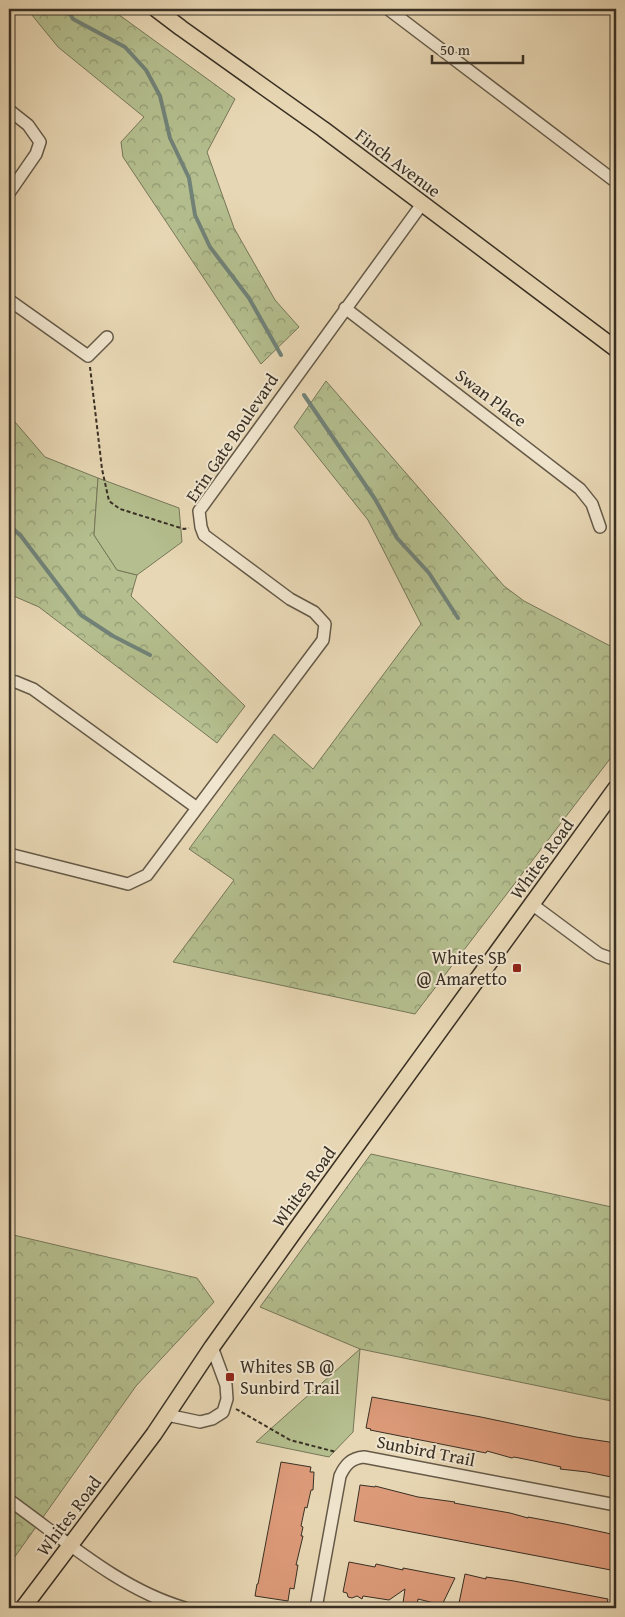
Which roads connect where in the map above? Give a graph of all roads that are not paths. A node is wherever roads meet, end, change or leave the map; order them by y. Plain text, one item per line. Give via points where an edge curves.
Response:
1 (388, 9) edge
2 (159, 10) edge
3 (9, 110) edge
4 (616, 182) edge
5 (9, 193) edge
6 (422, 204) junction
7 (9, 300) edge
8 (345, 308) junction
9 (107, 337) dead end
10 (616, 349) edge
11 (600, 527) dead end
12 (9, 681) edge
13 (616, 788) edge
14 (197, 808) junction
15 (9, 854) edge
16 (533, 905) junction
17 (616, 960) edge
18 (212, 1347) junction
19 (167, 1415) junction
20 (9, 1500) edge
21 (616, 1505) edge
22 (70, 1544) junction
23 (24, 1608) edge
24 (185, 1608) edge
25 (316, 1608) edge

1 - 4 street
2 - 6 main road, Finch Avenue
3 - 5 street via 28,125 40,142 36,154
6 - 8 street, Erin Gate Boulevard
6 - 10 main road, Finch Avenue
7 - 9 street via 88,356
8 - 11 street, Swan Place via 580,489 592,504
8 - 14 street, Erin Gate Boulevard via 199,511 204,535 290,599 314,612 325,624 323,640
12 - 14 street via 33,689
13 - 16 main road, Whites Road
14 - 15 street, Erin Gate Boulevard via 147,875 128,884
16 - 17 street via 599,954
16 - 18 main road, Whites Road
18 - 19 main road, Whites Road
18 - 19 street via 226,1386 227,1399 222,1412 200,1422
19 - 22 main road, Whites Road
20 - 22 street
21 - 25 street, Sunbird Trail via 357,1458 344,1467 340,1476
22 - 23 main road, Whites Road
22 - 24 street via 135,1588

